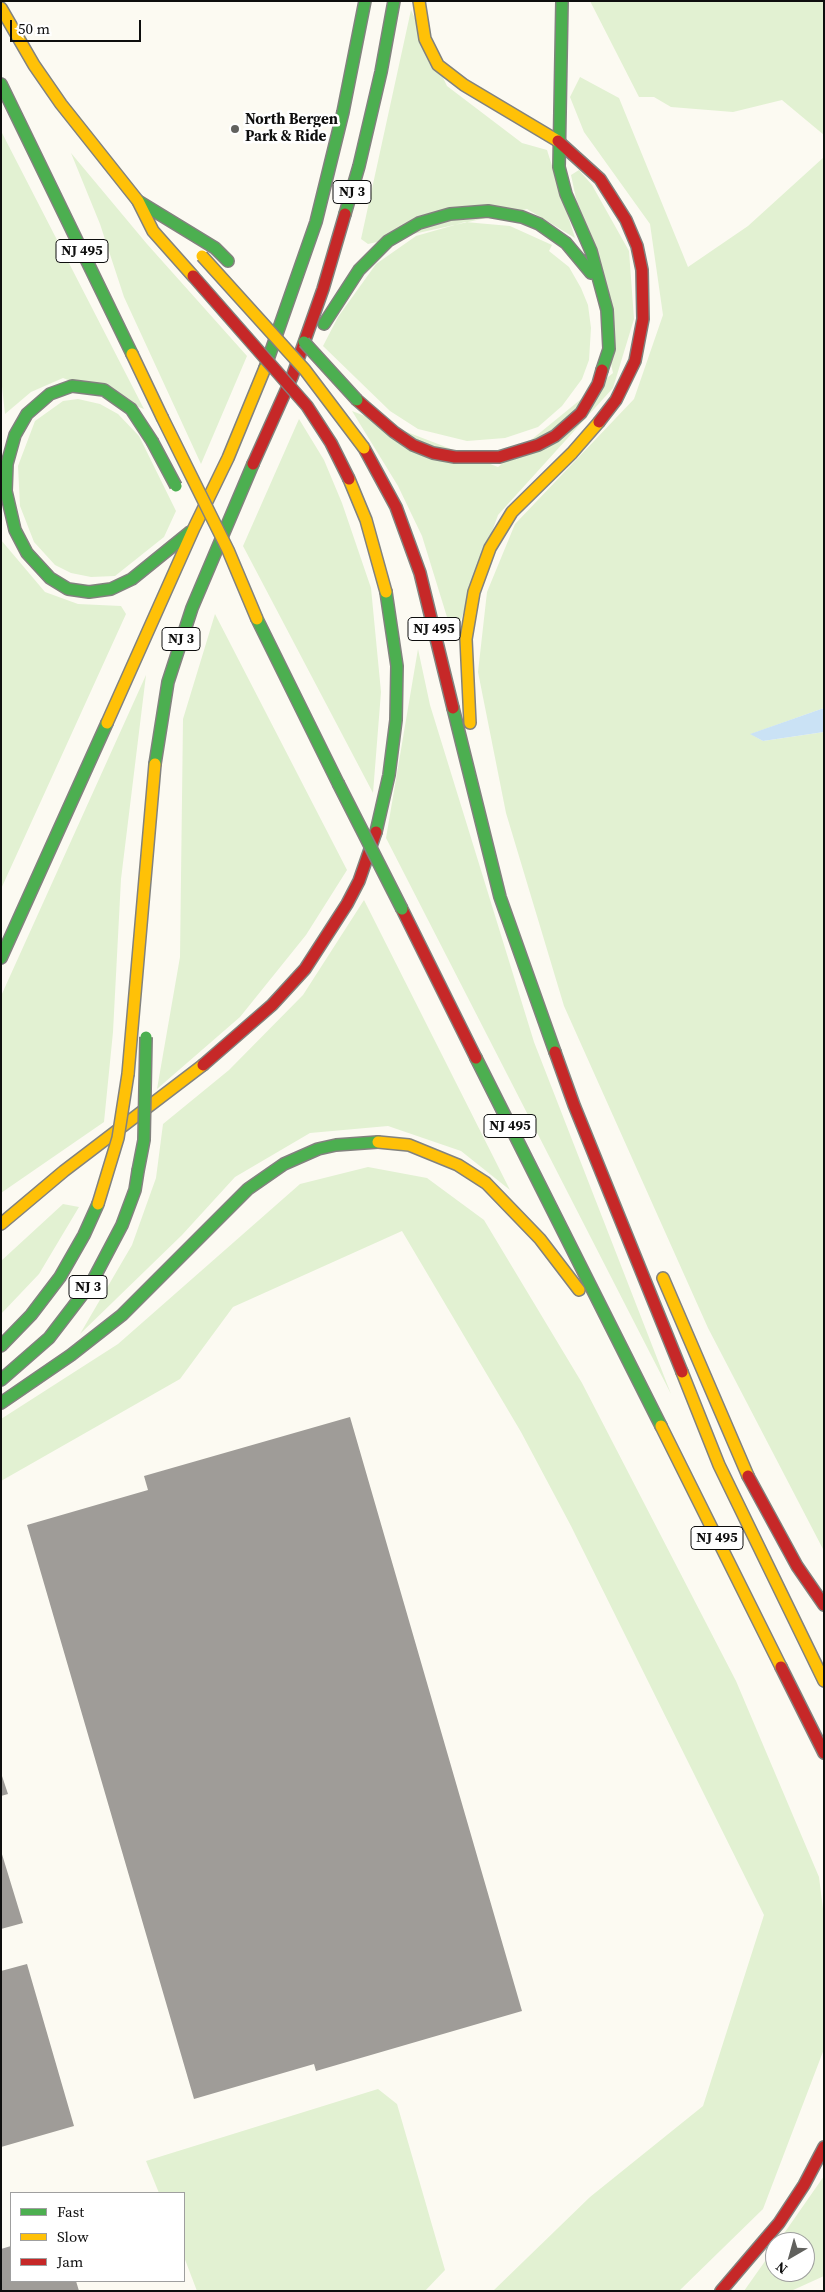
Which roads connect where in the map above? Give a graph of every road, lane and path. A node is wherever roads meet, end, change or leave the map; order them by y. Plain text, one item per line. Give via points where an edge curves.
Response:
1 (365, 1) edge
2 (394, 1) edge
3 (419, 1) edge
4 (562, 1) edge
5 (1, 8) edge
6 (1, 84) edge
7 (559, 142) junction
8 (138, 201) junction
9 (166, 217) junction
10 (231, 264) dead end
11 (601, 288) junction
12 (276, 312) dead end
13 (292, 377) junction
14 (181, 496) dead end
15 (190, 512) dead end
16 (201, 535) junction
17 (257, 619) junction
18 (481, 819) junction
19 (142, 920) junction
20 (1, 958) edge
21 (532, 987) junction
22 (145, 1008) dead end
23 (146, 1032) dead end
24 (576, 1073) dead end
25 (1, 1224) edge
26 (660, 1270) dead end
27 (619, 1343) junction
28 (1, 1346) edge
29 (1, 1380) edge
30 (1, 1402) edge
31 (824, 1605) edge
32 (824, 1681) edge
33 (823, 1758) edge
34 (824, 2147) edge
35 (721, 2291) edge

1 - 16 highway, NJ 3 via 334,151 307,252
2 - 13 highway, NJ 3 via 374,104 342,231
3 - 7 highway via 425,39 438,65
4 - 7 highway
5 - 8 highway, NJ 495 via 61,104
6 - 17 highway, NJ 495, bridge via 228,550
7 - 11 highway via 561,180 591,250
7 - 18 highway via 600,179 626,220 637,246 642,270 643,319 635,360 616,400 572,453 512,512 481,570 466,639 468,696
8 - 9 highway, NJ 495
8 - 25 highway, bridge via 153,231 306,406 328,437 350,479 381,568 391,615 397,666 396,720 389,775 378,828 358,881 348,904 305,969 272,1005 222,1050 64,1171
9 - 10 highway via 215,248
9 - 18 highway, NJ 495, bridge via 305,370 337,410 364,448 396,507 420,573
11 - 12 highway, bridge via 607,310 609,349 591,399 555,436 538,446 499,457 455,457 413,445 357,400
11 - 13 highway via 566,243 539,224 522,217 488,211 434,218 410,227 388,241 359,270
13 - 19 highway, NJ 3 via 216,548 170,675 157,745
14 - 16 highway, bridge via 131,409 104,390 88,386 61,389 34,406 21,424 7,464 8,506 20,540 34,563 68,589 89,592 111,589
15 - 16 highway
16 - 17 highway, bridge
16 - 20 highway, NJ 3
17 - 27 highway, NJ 495, bridge
18 - 21 highway, NJ 495 via 503,905
19 - 22 highway, NJ 3
19 - 28 highway, NJ 3, bridge via 128,1074 118,1138 98,1204 60,1277 31,1315
21 - 24 highway
21 - 32 highway via 574,1105 712,1448
23 - 29 highway, NJ 3, bridge via 144,1140 134,1190 122,1225 92,1282 49,1338
26 - 31 highway via 757,1496 797,1566
27 - 30 highway via 540,1239 486,1183 442,1157 409,1145 354,1142 318,1149 267,1175 231,1205 122,1315 72,1355
27 - 33 highway, NJ 495 via 814,1734
34 - 35 highway via 779,2223

